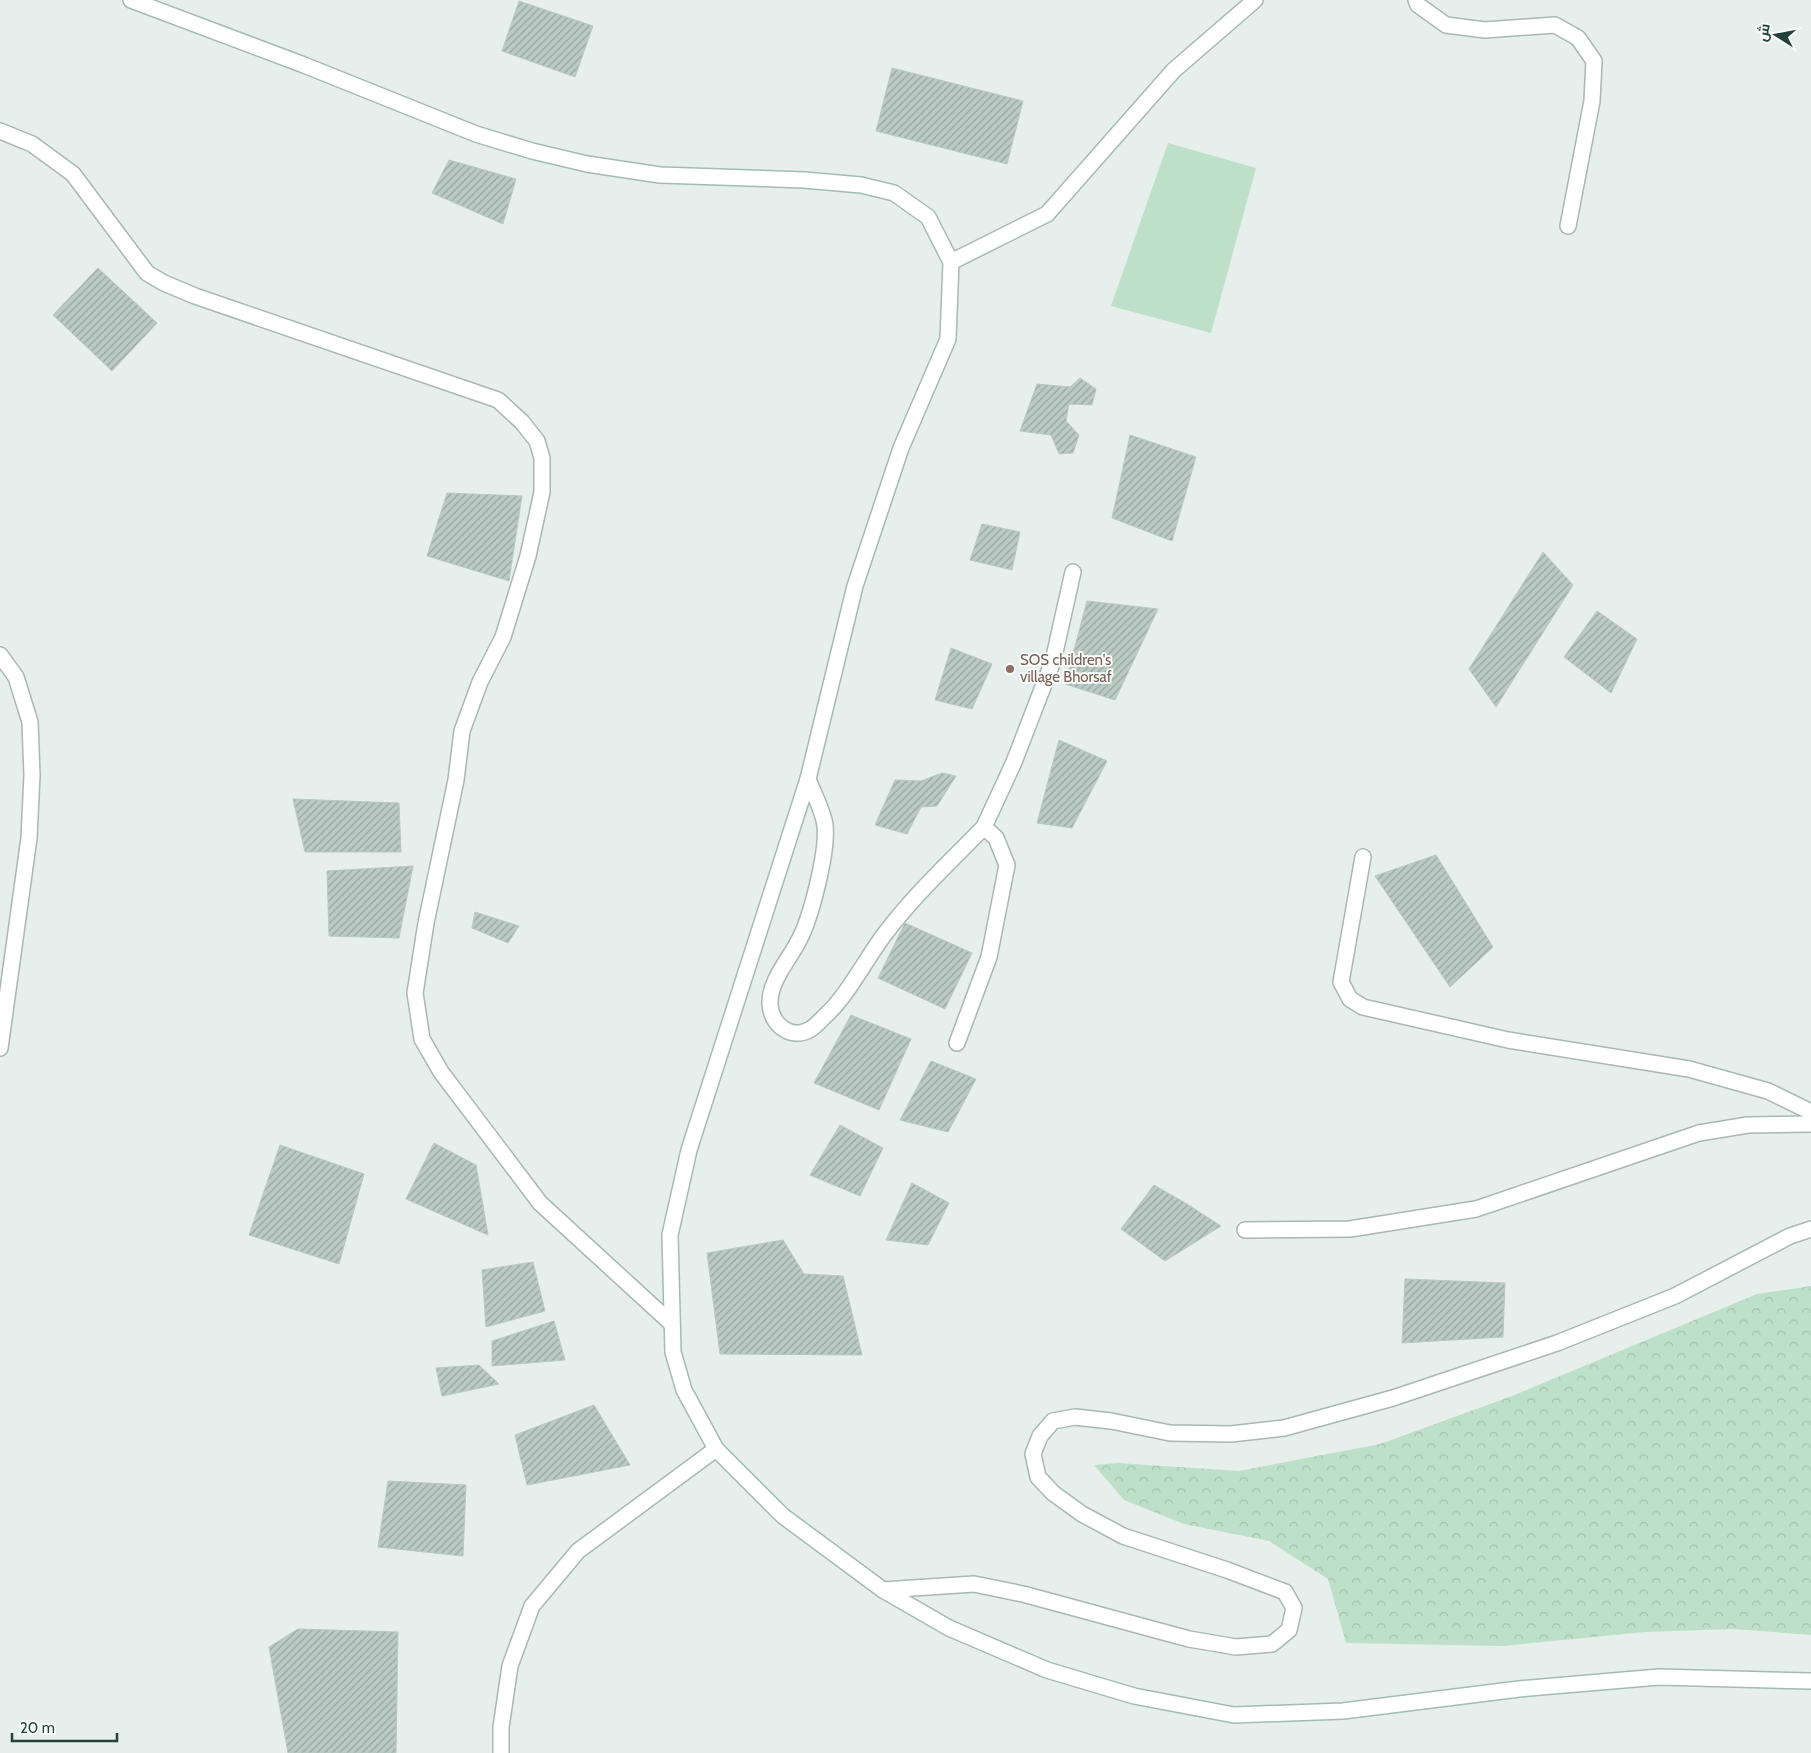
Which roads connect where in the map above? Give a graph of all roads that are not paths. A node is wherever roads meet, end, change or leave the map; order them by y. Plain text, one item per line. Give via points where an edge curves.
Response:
1 (131, 0) edge
2 (1255, 0) edge
3 (1416, 0) edge
4 (0, 131) edge
5 (1568, 226) dead end
6 (951, 262) junction
7 (1073, 572) dead end
8 (0, 655) edge
9 (808, 779) junction
10 (984, 827) junction
11 (1363, 857) dead end
12 (957, 1043) dead end
13 (0, 1048) edge
14 (1811, 1112) edge
15 (1811, 1124) edge
16 (1811, 1228) edge
17 (1245, 1230) dead end
18 (671, 1323) junction
19 (716, 1449) junction
20 (883, 1590) junction
21 (1811, 1681) edge
22 (501, 1753) edge

1 - 6 street via 288,58 476,134 550,156 660,175 804,180 860,185 894,193 928,217
2 - 6 street via 1174,70 1047,214
3 - 5 street via 1418,5 1446,25 1485,30 1555,25 1578,38 1594,61 1592,101
4 - 18 street via 32,144 73,174 147,273 196,296 498,400 537,440 542,458 542,492 528,556 503,637 480,682 462,731 456,780 415,993 422,1039 440,1072 540,1203
6 - 9 street via 948,339 902,448 855,586
7 - 10 street via 1053,661 1014,762
8 - 13 street via 16,677 30,722 32,775 29,838
9 - 10 street via 825,824 815,896 806,927 783,967 770,1002 773,1018 781,1027 795,1033 810,1030 833,1009 884,934
9 - 18 street via 689,1150 670,1235
10 - 12 street via 996,838 1007,865 989,957
11 - 14 street via 1341,982 1350,999 1363,1007 1508,1040 1689,1069 1768,1091
15 - 17 street via 1748,1125 1699,1133 1476,1209 1350,1229
16 - 20 street via 1676,1296 1557,1343 1393,1398 1284,1428 1231,1434 1170,1433 1075,1417 1053,1421 1040,1436 1033,1454 1038,1477 1053,1494 1123,1536 1285,1592 1294,1608 1289,1630 1272,1644 1236,1647 1189,1640 1023,1594 974,1584
18 - 19 street via 673,1352 684,1390
19 - 20 street via 783,1516
19 - 22 street via 578,1551 532,1606 510,1666 501,1726
20 - 21 street via 949,1628 1047,1670 1134,1696 1234,1715 1343,1711 1519,1688 1659,1677

